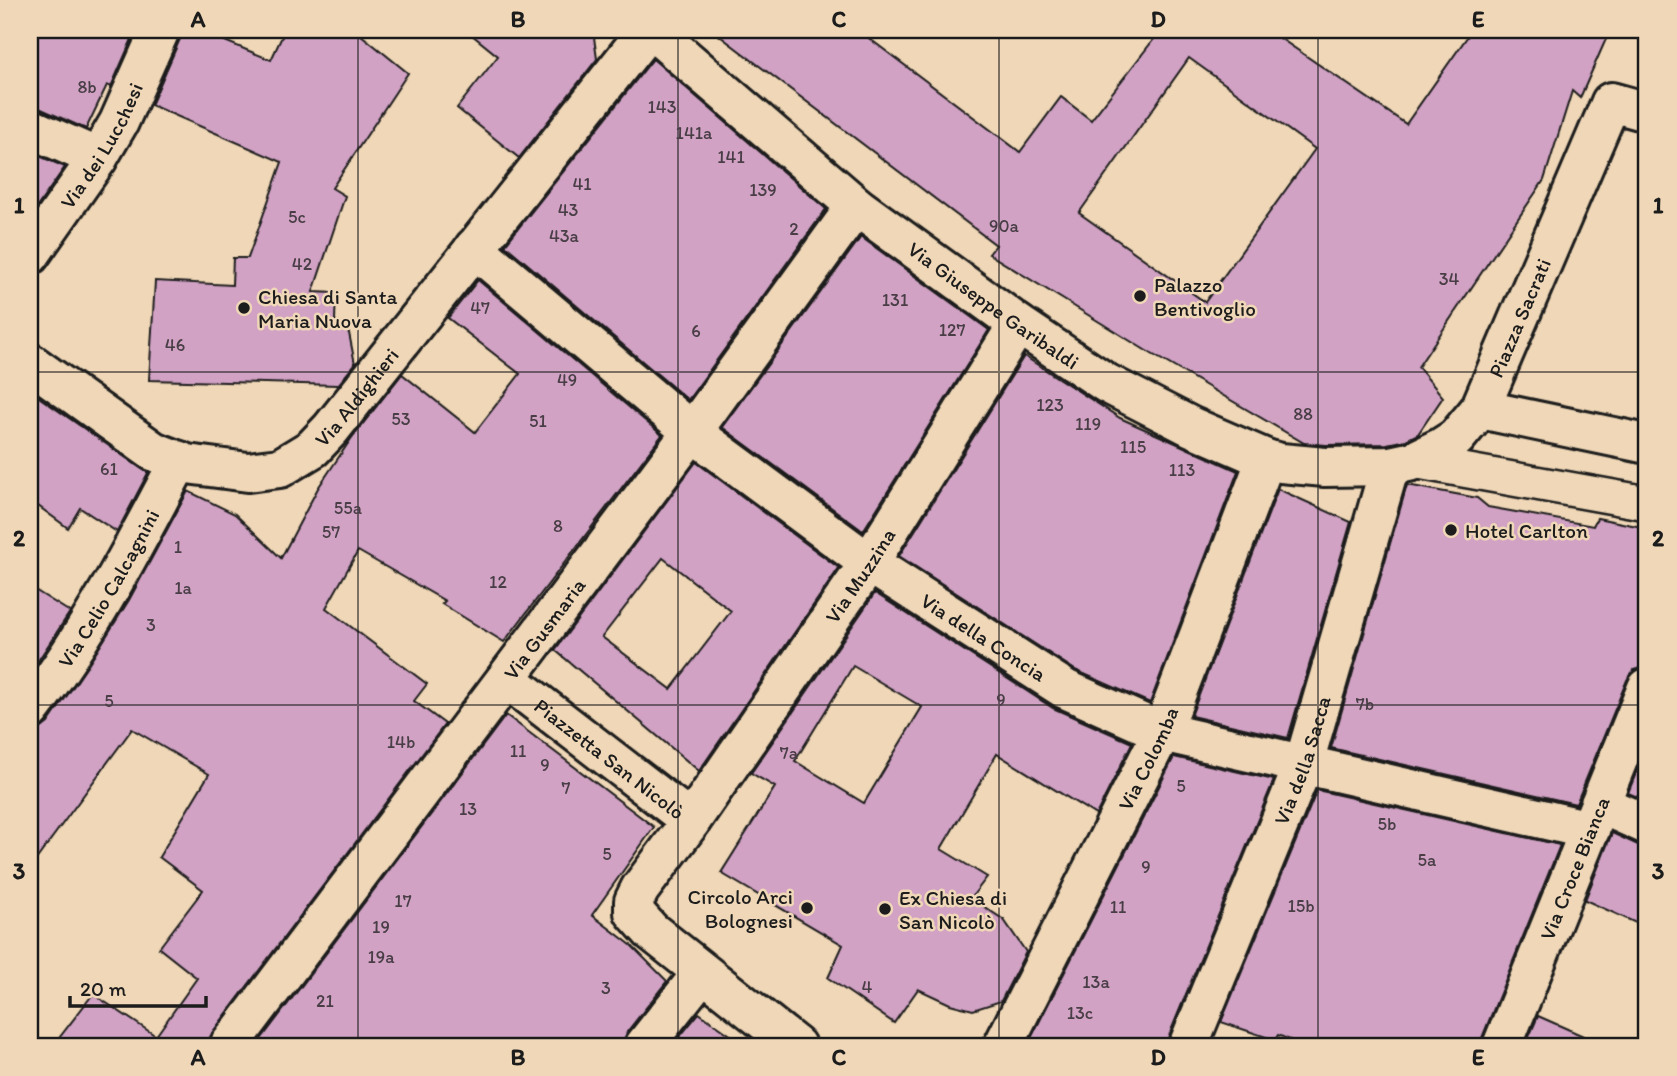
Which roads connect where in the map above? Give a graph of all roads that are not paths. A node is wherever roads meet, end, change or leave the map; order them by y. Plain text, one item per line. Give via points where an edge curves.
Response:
1 (160, 30) edge
2 (650, 30) edge
3 (1647, 112) edge
4 (30, 128) edge
5 (99, 158) junction
6 (856, 206) junction
7 (474, 248) junction
8 (30, 255) edge
9 (1018, 324) junction
10 (30, 363) edge
11 (1480, 409) junction
12 (692, 432) junction
13 (1647, 443) edge
14 (1266, 459) junction
15 (179, 461) junction
16 (1402, 464) junction
17 (1647, 502) edge
18 (869, 563) junction
19 (507, 679) junction
20 (1647, 688) edge
21 (30, 710) edge
22 (1162, 733) junction
23 (1303, 766) junction
24 (1595, 817) junction
25 (691, 821) junction
26 (1647, 825) edge
27 (702, 973) junction
28 (1194, 1044) edge
29 (229, 1046) edge
30 (645, 1046) edge
31 (796, 1046) edge
32 (1003, 1046) edge
33 (1502, 1046) edge

1 - 5 street, Via dei Lucchesi
2 - 6 street, Via Giuseppe Garibaldi
2 - 7 street, Via Aldighieri
3 - 11 street, Piazza Sacrati via 1611,102
4 - 5 street
5 - 8 street, Via dei Lucchesi
6 - 9 street, Via Giuseppe Garibaldi
6 - 12 street, Via Gusmaria
7 - 12 street, Via della Concia
7 - 15 street, Via Aldighieri via 313,448 280,468 248,472
9 - 14 street, Via Giuseppe Garibaldi via 1106,383
9 - 18 street, Via Muzzina
10 - 15 street, Via Aldighieri via 144,445
11 - 13 street
11 - 16 street via 1456,438
12 - 18 street, Via della Concia
12 - 19 street, Via Gusmaria
14 - 16 street, Via Giuseppe Garibaldi via 1325,467
14 - 22 street, Via Colomba
15 - 21 street, Via Celio Calcagnini via 96,614
16 - 17 street, Via Giuseppe Garibaldi
16 - 23 street, Via della Sacca
18 - 22 street, Via della Concia via 1065,689
18 - 25 street, Via Muzzina
19 - 25 street, Piazzetta San Nicolò
19 - 29 street, Via Gusmaria
20 - 24 street, Via Croce Bianca
22 - 23 street, Via della Concia
22 - 32 street, Via Colomba
23 - 24 street, Via della Concia
23 - 28 street, Via della Sacca
24 - 26 street, Via della Concia
24 - 33 street, Via Croce Bianca
25 - 27 street, Piazzetta San Nicolò via 640,889 634,912
27 - 30 street
27 - 31 street, Piazzetta San Nicolò

